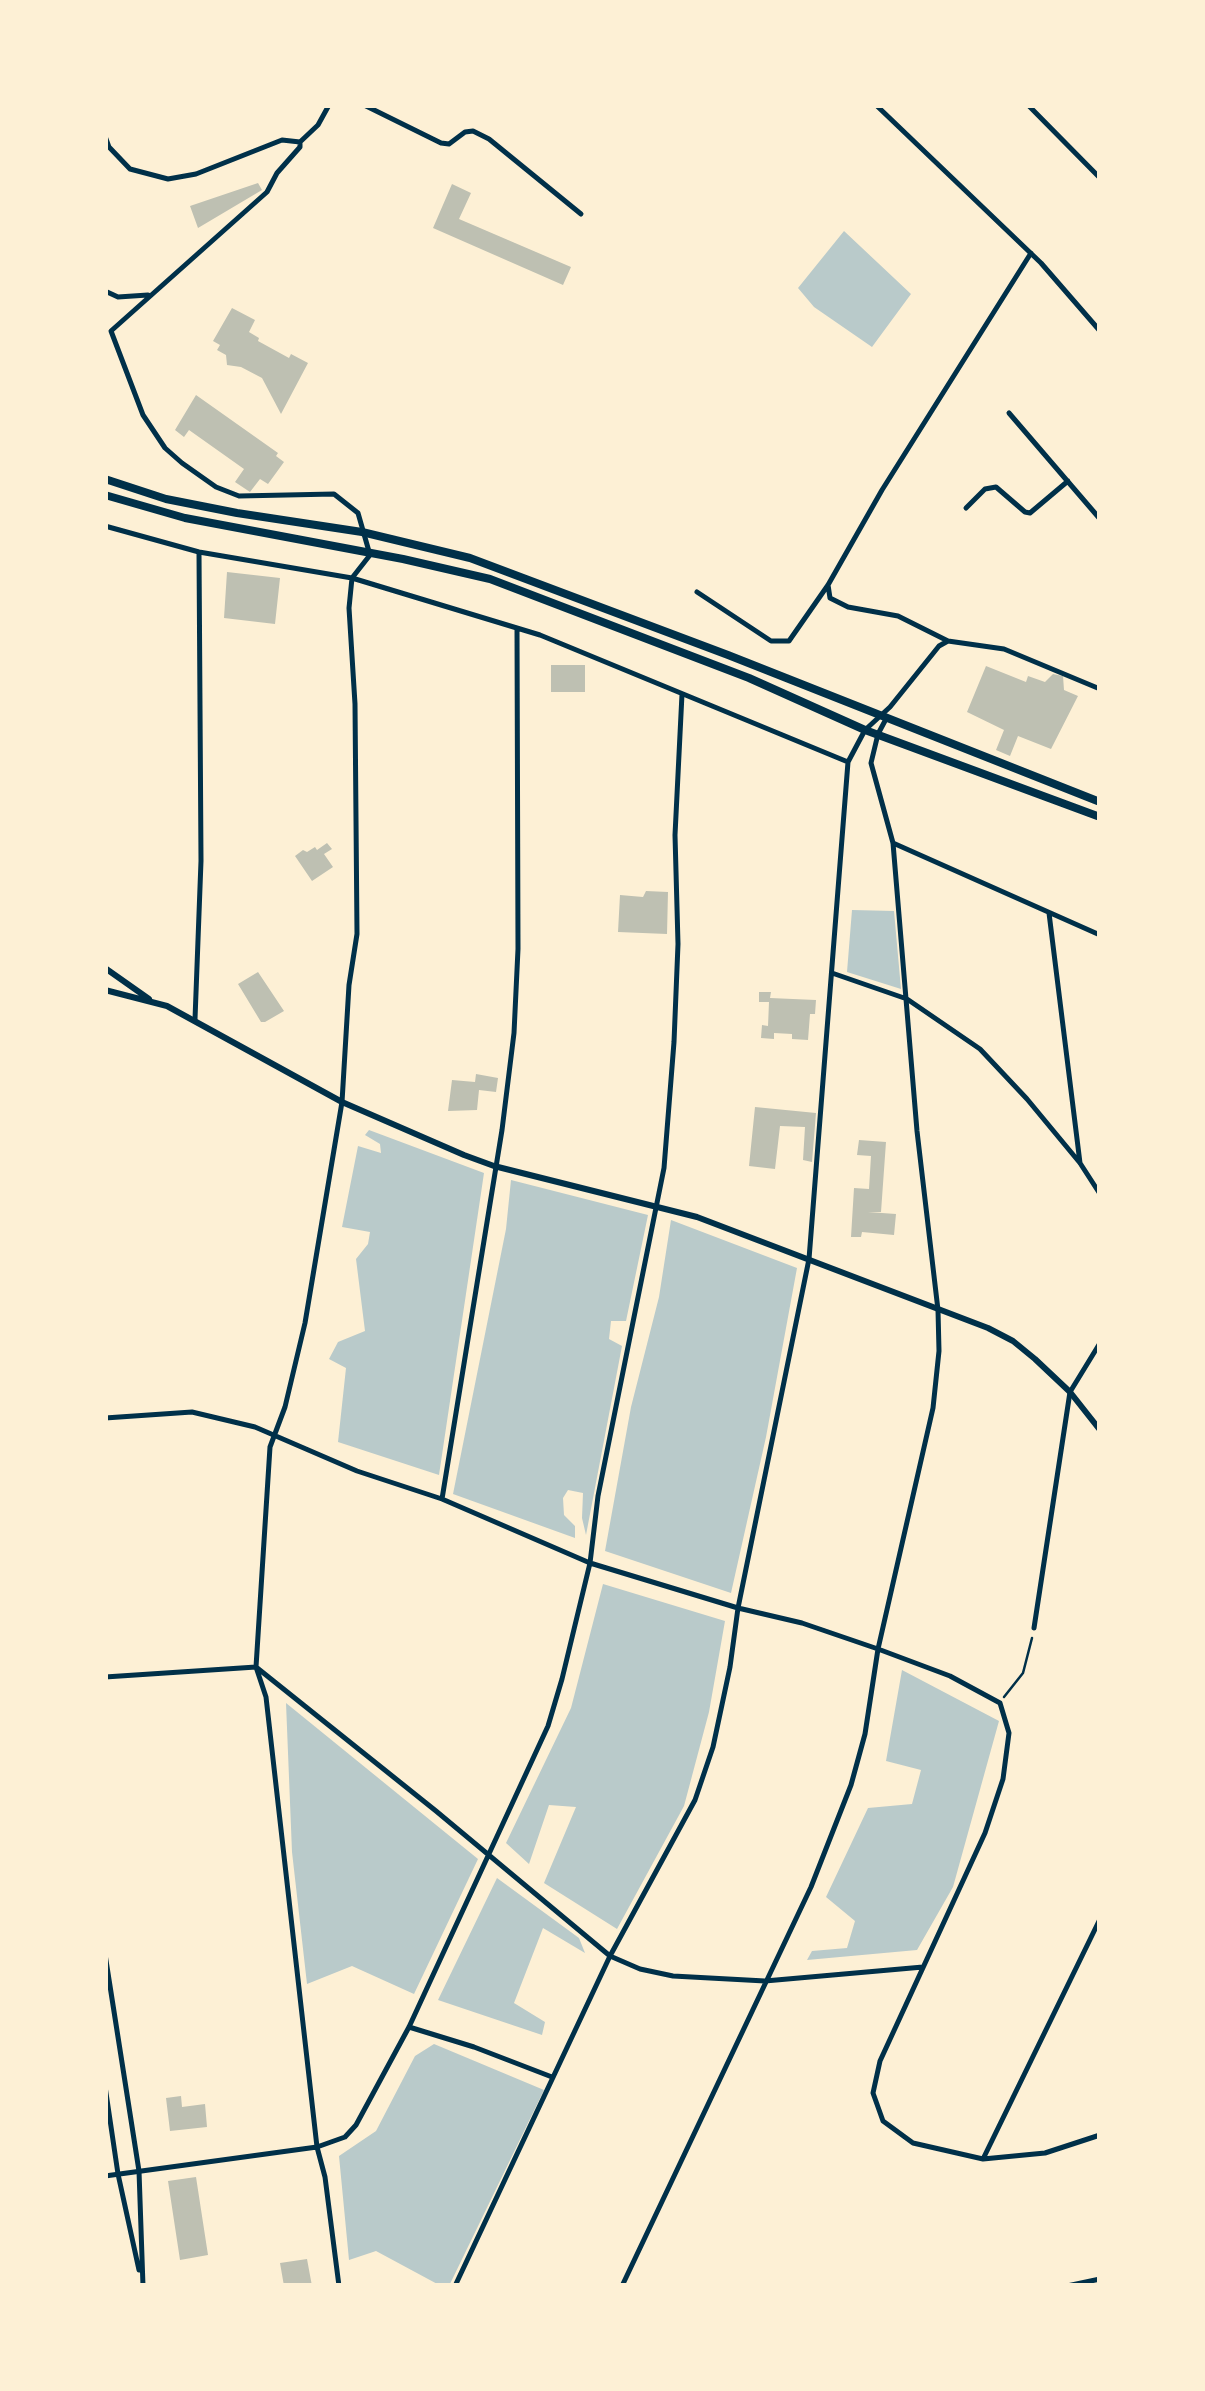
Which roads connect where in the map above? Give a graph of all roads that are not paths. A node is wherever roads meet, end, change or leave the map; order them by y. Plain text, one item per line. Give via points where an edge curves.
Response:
1 (328, 105) edge
2 (364, 105) edge
3 (876, 105) edge
4 (1028, 105) edge
5 (105, 136) edge
6 (300, 142) junction
7 (1100, 178) edge
8 (581, 214) dead end
9 (1030, 252) junction
10 (105, 291) edge
11 (151, 295) junction
12 (1100, 331) edge
13 (1010, 413) dead end
14 (105, 479) edge
15 (1069, 480) junction
16 (105, 494) edge
17 (966, 508) dead end
18 (1100, 519) edge
19 (105, 526) edge
20 (362, 532) junction
21 (199, 552) junction
22 (370, 555) junction
23 (352, 578) junction
24 (828, 586) junction
25 (697, 592) dead end
26 (517, 628) junction
27 (948, 641) junction
28 (1100, 688) edge
29 (682, 694) junction
30 (884, 716) junction
31 (865, 730) junction
32 (878, 734) junction
33 (848, 762) junction
34 (1100, 802) edge
35 (1100, 817) edge
36 (893, 843) junction
37 (1049, 913) junction
38 (1100, 935) edge
39 (106, 967) edge
40 (832, 973) junction
41 (105, 993) edge
42 (907, 999) junction
43 (150, 1000) junction
44 (195, 1019) junction
45 (342, 1102) junction
46 (1080, 1163) junction
47 (494, 1166) junction
48 (1100, 1194) edge
49 (659, 1205) junction
50 (808, 1259) junction
51 (938, 1310) junction
52 (1100, 1343) edge
53 (1070, 1392) junction
54 (105, 1418) edge
55 (1100, 1430) edge
56 (273, 1436) junction
57 (442, 1499) junction
58 (590, 1563) junction
59 (738, 1608) junction
60 (1034, 1628) road end
61 (878, 1649) junction
62 (256, 1667) junction
63 (105, 1677) edge
64 (488, 1857) junction
65 (1100, 1919) edge
66 (105, 1954) edge
67 (610, 1956) junction
68 (923, 1967) junction
69 (765, 1981) junction
70 (408, 2027) junction
71 (553, 2078) junction
72 (105, 2086) edge
73 (1100, 2136) edge
74 (317, 2147) junction
75 (982, 2160) junction
76 (139, 2171) junction
77 (118, 2174) junction
78 (105, 2176) edge
79 (1100, 2280) edge
80 (143, 2286) edge
81 (338, 2286) edge
82 (455, 2286) edge
83 (622, 2286) edge
84 (1066, 2286) edge

1 - 6 street
2 - 8 street via 442,143 473,131 489,139
3 - 9 street
4 - 7 street
5 - 6 street via 130,169 168,179 270,143
6 - 11 street via 267,192
9 - 12 street
9 - 24 street
10 - 11 street
11 - 20 street via 111,331 143,416 165,448 199,476 240,496 334,494 358,513
13 - 15 street
14 - 20 highway via 237,514
15 - 17 street via 1030,513 996,487
15 - 18 street
16 - 22 highway via 185,518
19 - 21 street
20 - 22 street
20 - 30 highway via 499,568
21 - 23 street
21 - 44 street
22 - 23 street
22 - 31 highway via 490,579
23 - 26 street
23 - 45 street via 357,934
24 - 25 street via 789,641 780,643
24 - 27 street via 830,598 848,607 898,616
26 - 29 street
26 - 47 street via 518,978
27 - 28 street via 1004,650
27 - 30 street
29 - 33 street
29 - 49 street via 674,1042
30 - 31 street
30 - 32 street
30 - 34 highway
31 - 32 highway
31 - 33 street
32 - 35 highway
32 - 36 street via 872,772
33 - 40 street
36 - 37 street
36 - 42 street
37 - 38 street
37 - 46 street
39 - 43 main road
40 - 42 street
40 - 50 street
41 - 43 main road
42 - 46 street via 980,1049
42 - 51 street
43 - 44 main road
44 - 45 main road
45 - 47 main road
45 - 56 street via 306,1323
46 - 48 street
47 - 49 main road
47 - 57 street
49 - 50 main road
49 - 58 street
50 - 51 main road
50 - 59 street
51 - 53 main road via 1013,1342
51 - 61 street via 933,1408
52 - 53 street
53 - 55 main road
53 - 60 street
54 - 56 street via 192,1412
56 - 57 street
56 - 62 street
57 - 58 street
58 - 59 street
58 - 64 street via 548,1726
59 - 61 street
59 - 67 street via 713,1748 695,1800
61 - 68 street via 1000,1702 1009,1733 985,1833
61 - 69 street via 851,1785
62 - 63 street
62 - 64 street
62 - 74 street via 266,1697
64 - 67 street
64 - 70 street
65 - 75 street
66 - 76 street
67 - 69 street via 673,1976
67 - 71 street
68 - 69 street
68 - 75 street via 880,2062 873,2094 883,2121 913,2142
69 - 83 street
70 - 71 street
70 - 74 street via 356,2125
71 - 82 street
72 - 77 street
73 - 75 street via 1045,2153
74 - 76 street
74 - 81 street
76 - 77 street
76 - 80 street
77 - 78 street
77 - 80 street
79 - 84 street

